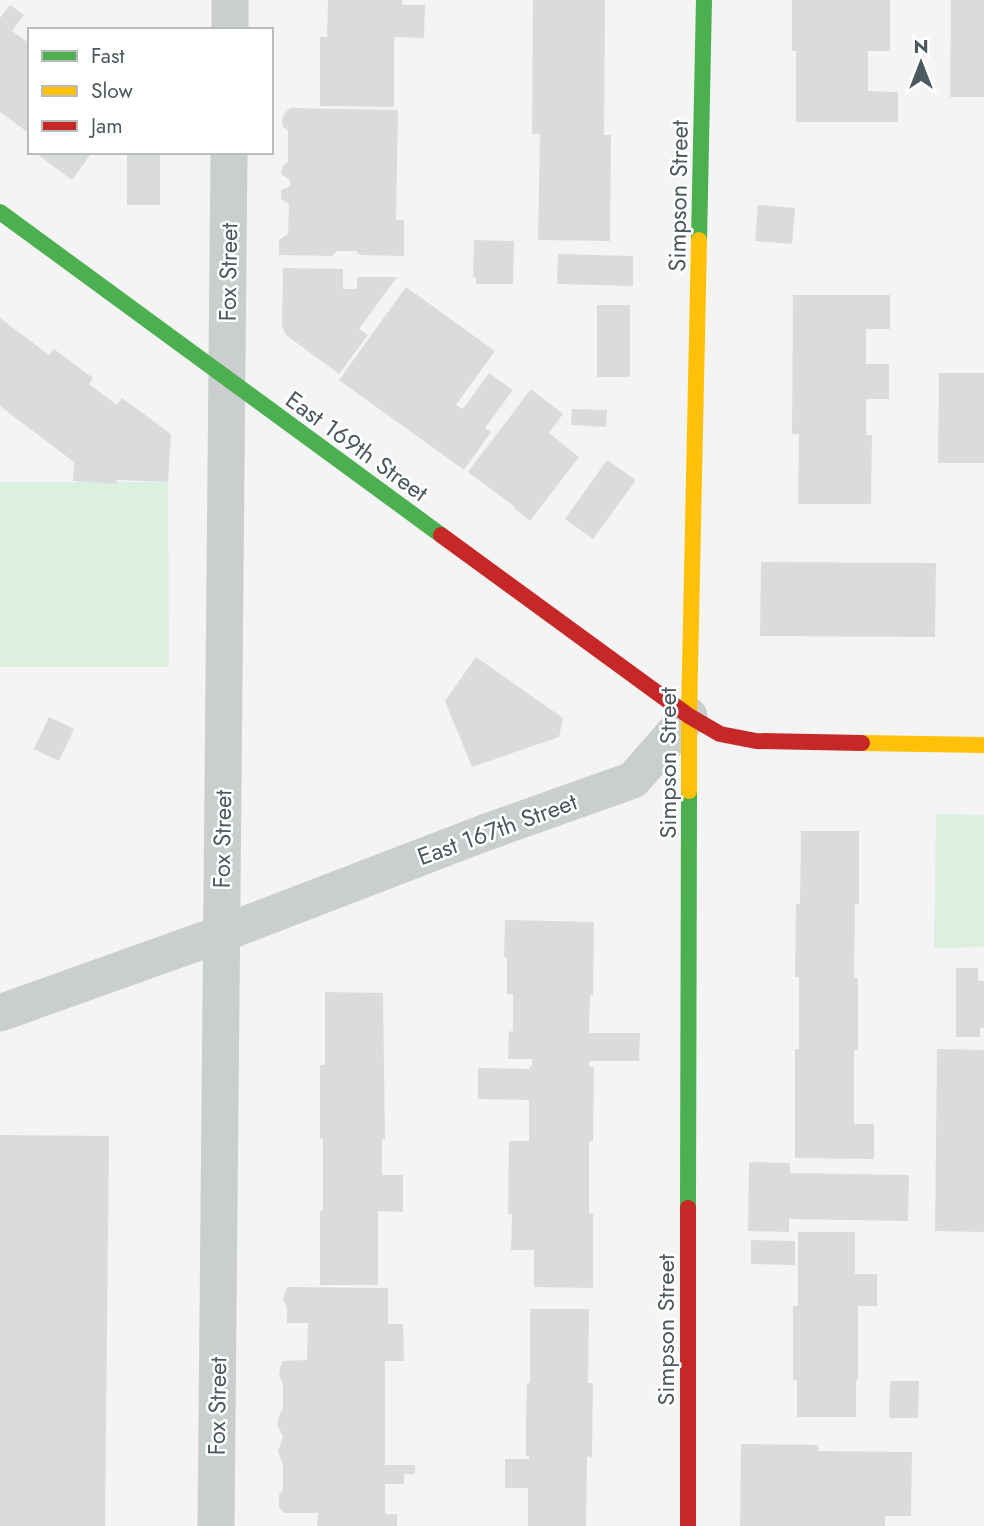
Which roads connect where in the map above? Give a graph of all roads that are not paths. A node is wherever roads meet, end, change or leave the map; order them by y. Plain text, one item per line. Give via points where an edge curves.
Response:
1 (230, 0) edge
2 (704, 0) edge
3 (230, 28) edge
4 (229, 154) edge
5 (0, 212) edge
6 (227, 379) junction
7 (689, 716) junction
8 (984, 745) edge
9 (221, 934) junction
10 (0, 1013) edge
11 (216, 1526) edge
12 (688, 1526) edge

1 - 3 street
2 - 7 street, Simpson Street
4 - 6 street, Fox Street
5 - 6 street, East 169th Street
6 - 7 street, East 169th Street
6 - 9 street, Fox Street
7 - 8 street via 720,734 756,741
7 - 9 street, East 167th Street via 632,780
7 - 12 street, Simpson Street
9 - 10 street, East 167th Street
9 - 11 street, Fox Street

